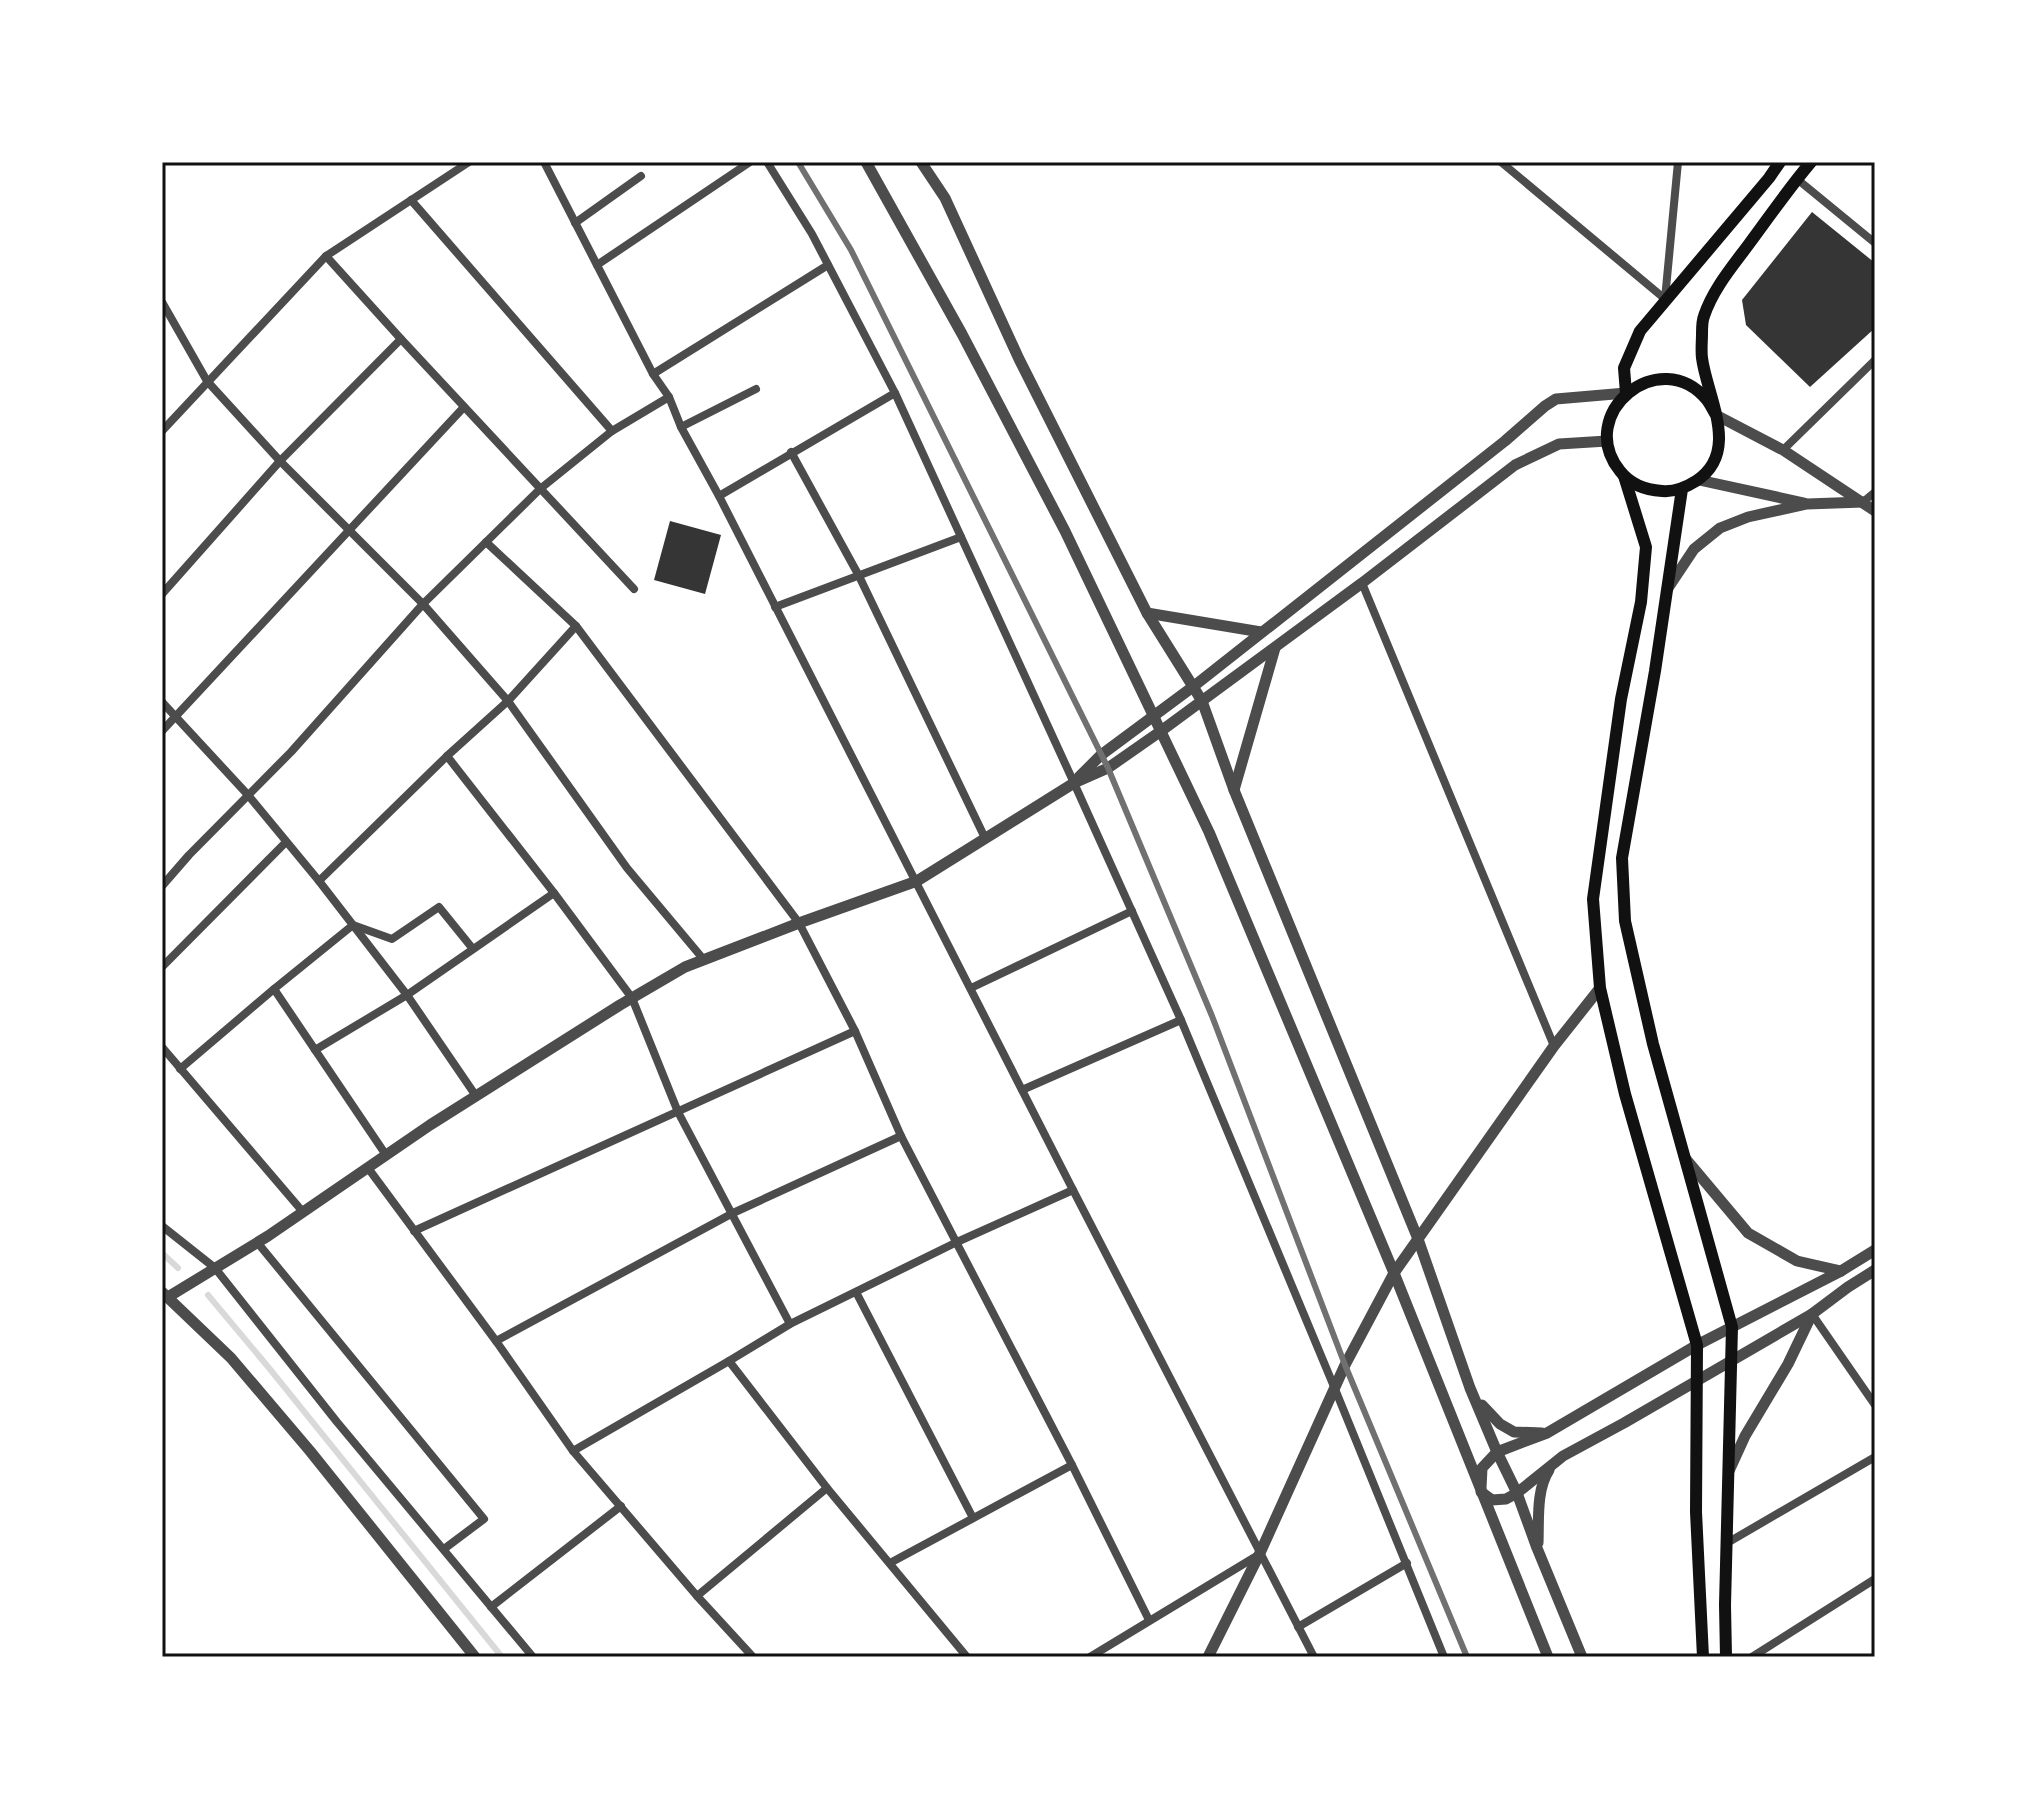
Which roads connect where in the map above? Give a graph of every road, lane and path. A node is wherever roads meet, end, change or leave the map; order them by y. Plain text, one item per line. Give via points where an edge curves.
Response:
1 (469, 162) edge
2 (544, 162) edge
3 (750, 162) edge
4 (767, 162) edge
5 (866, 162) edge
6 (921, 162) edge
7 (1501, 162) edge
8 (1678, 162) edge
9 (1780, 162) edge
10 (1811, 162) edge
11 (641, 176) dead end
12 (1797, 179) junction
13 (411, 200) junction
14 (575, 223) junction
15 (1875, 243) edge
16 (326, 256) junction
17 (597, 265) junction
18 (828, 265) junction
19 (1665, 299) junction
20 (162, 302) edge
21 (401, 339) junction
22 (1875, 360) edge
23 (653, 374) junction
24 (207, 381) junction
25 (756, 389) dead end
26 (895, 393) junction
27 (1626, 393) junction
28 (669, 397) junction
29 (464, 407) junction
30 (1716, 415) junction
31 (681, 427) junction
32 (162, 431) edge
33 (612, 431) junction
34 (1607, 441) junction
35 (1783, 450) junction
36 (791, 452) junction
37 (280, 461) junction
38 (1624, 476) junction
39 (1699, 480) junction
40 (540, 489) junction
41 (1682, 489) junction
42 (1875, 492) edge
43 (719, 496) junction
44 (1863, 502) junction
45 (1807, 504) junction
46 (1875, 511) edge
47 (349, 531) junction
48 (961, 537) junction
49 (486, 542) junction
50 (859, 576) junction
51 (1362, 583) junction
52 (634, 589) dead end
53 (1668, 589) junction
54 (162, 594) edge
55 (423, 604) junction
56 (775, 607) junction
57 (1147, 613) junction
58 (576, 626) junction
59 (1261, 632) junction
60 (1275, 648) junction
61 (1194, 686) junction
62 (508, 701) junction
63 (1202, 701) junction
64 (162, 702) edge
65 (1154, 715) junction
66 (175, 717) junction
67 (162, 731) edge
68 (1161, 731) junction
69 (447, 756) junction
70 (1074, 783) junction
71 (1234, 790) junction
72 (248, 795) junction
73 (985, 838) junction
74 (286, 842) junction
75 (319, 881) junction
76 (917, 881) junction
77 (162, 886) edge
78 (554, 893) junction
79 (1132, 911) junction
80 (799, 923) junction
81 (353, 925) junction
82 (473, 949) junction
83 (704, 960) junction
84 (162, 967) edge
85 (971, 988) junction
86 (1600, 988) junction
87 (274, 989) junction
88 (407, 995) junction
89 (632, 998) junction
90 (1181, 1020) junction
91 (855, 1031) junction
92 (1554, 1046) junction
93 (162, 1047) edge
94 (315, 1050) junction
95 (180, 1069) junction
96 (1022, 1090) junction
97 (476, 1096) junction
98 (678, 1112) junction
99 (901, 1136) junction
100 (386, 1155) junction
101 (1683, 1156) junction
102 (368, 1168) junction
103 (1073, 1190) junction
104 (303, 1212) junction
105 (733, 1213) junction
106 (162, 1226) edge
107 (414, 1231) junction
108 (1418, 1239) junction
109 (257, 1242) junction
110 (957, 1242) junction
111 (1875, 1250) edge
112 (215, 1268) junction
113 (1875, 1270) edge
114 (1841, 1271) junction
115 (1394, 1273) junction
116 (856, 1292) junction
117 (164, 1297) edge
118 (1812, 1314) junction
119 (790, 1324) junction
120 (1732, 1327) junction
121 (496, 1341) junction
122 (1697, 1345) junction
123 (1731, 1360) junction
124 (729, 1361) junction
125 (1698, 1379) junction
126 (1470, 1388) junction
127 (1335, 1389) junction
128 (1875, 1405) edge
129 (1547, 1433) junction
130 (573, 1451) junction
131 (1497, 1452) junction
132 (1563, 1456) junction
133 (1875, 1457) edge
134 (1072, 1465) junction
135 (1729, 1472) junction
136 (827, 1488) junction
137 (1481, 1492) junction
138 (1517, 1493) junction
139 (621, 1506) junction
140 (973, 1518) junction
141 (1727, 1543) junction
142 (1537, 1548) junction
143 (444, 1549) junction
144 (1260, 1553) junction
145 (890, 1563) junction
146 (1407, 1563) junction
147 (1875, 1579) edge
148 (697, 1596) junction
149 (491, 1607) junction
150 (1149, 1620) junction
151 (1298, 1627) junction
152 (475, 1657) edge
153 (533, 1657) edge
154 (753, 1657) edge
155 (967, 1657) edge
156 (1090, 1657) edge
157 (1208, 1657) edge
158 (1314, 1657) edge
159 (1444, 1657) edge
160 (1548, 1657) edge
161 (1582, 1657) edge
162 (1703, 1657) edge
163 (1726, 1657) edge
164 (1752, 1657) edge

1 - 13 street
2 - 14 street
3 - 17 street
4 - 18 street
5 - 65 street via 962,334
6 - 57 street via 945,198
7 - 19 street
8 - 19 street
9 - 19 main road
10 - 12 main road
11 - 14 street
12 - 15 street
12 - 30 main road via 1718,286 1702,319 1702,357
13 - 16 street
13 - 33 street
14 - 17 street
16 - 21 street
16 - 24 street
17 - 23 street
18 - 23 street
18 - 26 street
19 - 27 main road via 1640,331 1624,368
20 - 24 street
21 - 29 street
21 - 37 street
22 - 35 street
23 - 28 street
24 - 32 street
24 - 37 street
25 - 31 street
26 - 36 street
26 - 48 street
27 - 30 main road via 1641,383 1676,381 1693,388
27 - 34 main road via 1608,424
27 - 59 street via 1556,399 1545,406
28 - 31 street
28 - 33 street
29 - 40 street
29 - 47 street
30 - 35 street
30 - 39 main road via 1718,450
31 - 43 street
33 - 40 street
34 - 38 main road
34 - 51 street via 1559,444 1515,465
35 - 44 street
36 - 43 street
36 - 50 street
37 - 47 street
37 - 54 street
38 - 41 main road via 1651,491
38 - 86 main road via 1646,547 1593,899
39 - 41 main road
39 - 45 street
40 - 49 street
40 - 52 street
41 - 53 main road
42 - 44 street
43 - 56 street
44 - 45 street
44 - 46 street
45 - 53 street via 1720,528 1694,549
47 - 55 street
47 - 66 street
48 - 50 street
48 - 70 street
49 - 55 street
49 - 58 street
50 - 56 street
50 - 73 street
51 - 60 street
51 - 92 street
53 - 101 main road via 1622,858 1625,921
55 - 62 street
55 - 72 street
56 - 76 street
57 - 59 street
57 - 61 street
58 - 62 street
58 - 80 street
59 - 61 street
60 - 63 street
60 - 71 street
61 - 63 street
61 - 65 street
62 - 69 street
62 - 83 street via 627,868
63 - 68 street
63 - 71 street
64 - 66 street
65 - 68 street
65 - 70 street
66 - 67 street
66 - 72 street
68 - 70 street via 1108,768
68 - 115 street via 1209,832
69 - 75 street
69 - 78 street
70 - 73 street
70 - 79 street
71 - 108 street
72 - 74 street
72 - 77 street
73 - 76 street
74 - 75 street
74 - 84 street
75 - 81 street
76 - 80 street
76 - 85 street
78 - 82 street
78 - 89 street
79 - 85 street
79 - 90 street
80 - 83 street
80 - 91 street
81 - 82 street via 392,939 439,907
81 - 87 street
81 - 88 street
82 - 88 street
83 - 89 street
85 - 96 street
86 - 92 street
86 - 122 main road
87 - 94 street
87 - 95 street
88 - 94 street
88 - 97 street
89 - 97 street
89 - 98 street
90 - 96 street
90 - 127 street
91 - 98 street
91 - 99 street
92 - 108 street
93 - 95 street
94 - 100 street
95 - 104 street
96 - 103 street
97 - 100 street
98 - 105 street
98 - 107 street
99 - 105 street
99 - 110 street
100 - 102 street
101 - 114 street via 1748,1233 1797,1261
101 - 120 main road
102 - 104 street
102 - 107 street
103 - 110 street
103 - 144 street
104 - 109 street
105 - 119 street
105 - 121 street
106 - 112 street
107 - 121 street
108 - 115 street
108 - 126 street
109 - 112 street
109 - 143 street via 484,1519
110 - 116 street
110 - 134 street
111 - 114 street
112 - 117 street
112 - 143 street
113 - 118 street
114 - 120 street
115 - 127 street
115 - 137 street
116 - 119 street
116 - 140 street
117 - 152 street via 241,1370
118 - 123 street
118 - 128 street
118 - 135 street
119 - 124 street
120 - 122 street
120 - 123 main road
121 - 130 street
122 - 125 main road
122 - 129 street
123 - 125 street
123 - 135 main road
124 - 130 street
124 - 136 street
125 - 132 street
125 - 162 main road via 1696,1512
126 - 129 street via 1487,1413 1514,1432
126 - 131 street
127 - 144 street
127 - 146 street
129 - 131 street
130 - 139 street
131 - 137 street via 1482,1468
131 - 138 street
132 - 138 street
132 - 142 street via 1543,1480
133 - 141 street
134 - 140 street
134 - 150 street
135 - 141 main road
136 - 145 street
136 - 148 street
137 - 138 street via 1492,1500
137 - 160 street
138 - 142 street
139 - 148 street
139 - 149 street
140 - 145 street
141 - 163 main road
142 - 161 street
143 - 149 street
144 - 150 street
144 - 151 street
144 - 157 street
145 - 155 street
146 - 151 street
146 - 159 street
147 - 164 street
148 - 154 street
149 - 153 street
150 - 156 street
151 - 158 street

